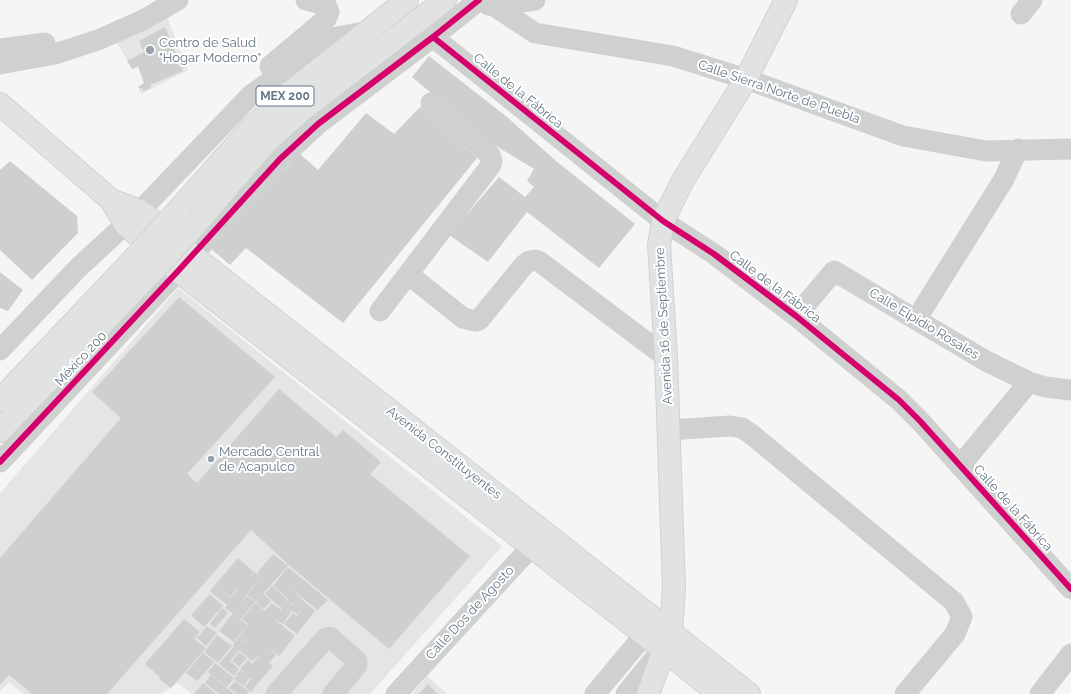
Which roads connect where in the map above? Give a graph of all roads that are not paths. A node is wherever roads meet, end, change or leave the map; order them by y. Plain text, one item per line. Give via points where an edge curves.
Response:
1 (150, 0) edge
2 (178, 0) edge
3 (306, 0) edge
4 (407, 0) edge
5 (445, 0) edge
6 (535, 0) edge
7 (786, 0) edge
8 (483, 3) edge
9 (365, 32) junction
10 (434, 37) junction
11 (0, 49) edge
12 (0, 64) edge
13 (746, 79) junction
14 (251, 95) junction
15 (0, 104) edge
16 (431, 104) dead end
17 (1018, 149) junction
18 (1071, 149) edge
19 (133, 218) junction
20 (663, 221) junction
21 (192, 255) junction
22 (178, 271) junction
23 (408, 274) junction
24 (380, 311) dead end
25 (796, 316) junction
26 (917, 318) junction
27 (0, 350) edge
28 (666, 357) junction
29 (1029, 382) junction
30 (1071, 390) edge
31 (0, 400) edge
32 (669, 430) junction
33 (0, 431) edge
34 (0, 462) edge
35 (960, 466) junction
36 (537, 539) junction
37 (1068, 578) edge
38 (659, 633) junction
39 (1071, 654) edge
40 (698, 677) edge
41 (276, 694) edge
42 (333, 694) edge
43 (396, 694) edge
44 (595, 694) edge
45 (626, 694) edge
46 (648, 694) edge
47 (718, 694) edge
48 (749, 694) edge
49 (905, 694) edge
50 (1040, 694) edge

1 - 11 street via 93,30 54,42
2 - 12 street via 143,20 98,40 55,54
3 - 14 street via 326,6 329,12 326,19 259,76
4 - 9 main road, MEX 200
5 - 33 main road, México 200 / MEX 200, bridge via 267,141 196,224
6 - 8 street
7 - 13 main road, Avenida 16 de Septiembre
8 - 10 street, México 200
8 - 13 street, Calle Sierra Norte de Puebla via 535,33 673,56
9 - 14 street via 331,38
9 - 31 main road, MEX 200, bridge via 288,94 252,127 130,263
10 - 20 street, Calle de la Fábrica
10 - 21 street, México 200 via 318,124 280,159
13 - 17 street, Calle Sierra Norte de Puebla via 903,136 986,151
13 - 20 main road, Avenida 16 de Septiembre via 682,182
14 - 19 street
15 - 19 main road
16 - 23 street via 490,155 492,161
17 - 18 street, Calle Sierra Norte de Puebla
17 - 26 street via 1004,179
19 - 21 main road, Avenida Constituyentes via 157,224
19 - 22 main road, Avenida Constituyentes
19 - 27 street via 78,268
20 - 25 street, Calle de la Fábrica via 714,254
20 - 28 main road, Avenida 16 de Septiembre via 659,245
21 - 22 street, México 200
21 - 36 main road, Avenida Constituyentes
22 - 34 street, México 200
22 - 36 main road, Avenida Constituyentes
23 - 24 street
23 - 28 street via 463,318 475,321 479,320 524,265 535,260
25 - 26 street, Calle Elpidio Rosales via 834,271
25 - 35 street, Calle de la Fábrica via 899,400
26 - 29 street, Calle Elpidio Rosales via 986,361
28 - 32 main road, Avenida 16 de Septiembre
29 - 30 street, Calle Elpidio Rosales
29 - 35 street
32 - 38 main road, Avenida 16 de Septiembre via 674,588
32 - 49 street via 730,426 742,428 954,602 962,617 955,634
35 - 37 street, Calle de la Fábrica
36 - 38 main road, Avenida Constituyentes
36 - 43 street, Calle Dos de Agosto
38 - 40 main road, Avenida Constituyentes
38 - 44 street, Avenida 16 de Septiembre
38 - 45 street, Avenida 16 de Septiembre
38 - 46 main road
39 - 50 street
40 - 47 main road, Avenida Constituyentes
40 - 48 main road, Avenida Constituyentes
41 - 42 street via 325,639 330,637 357,661 358,665

